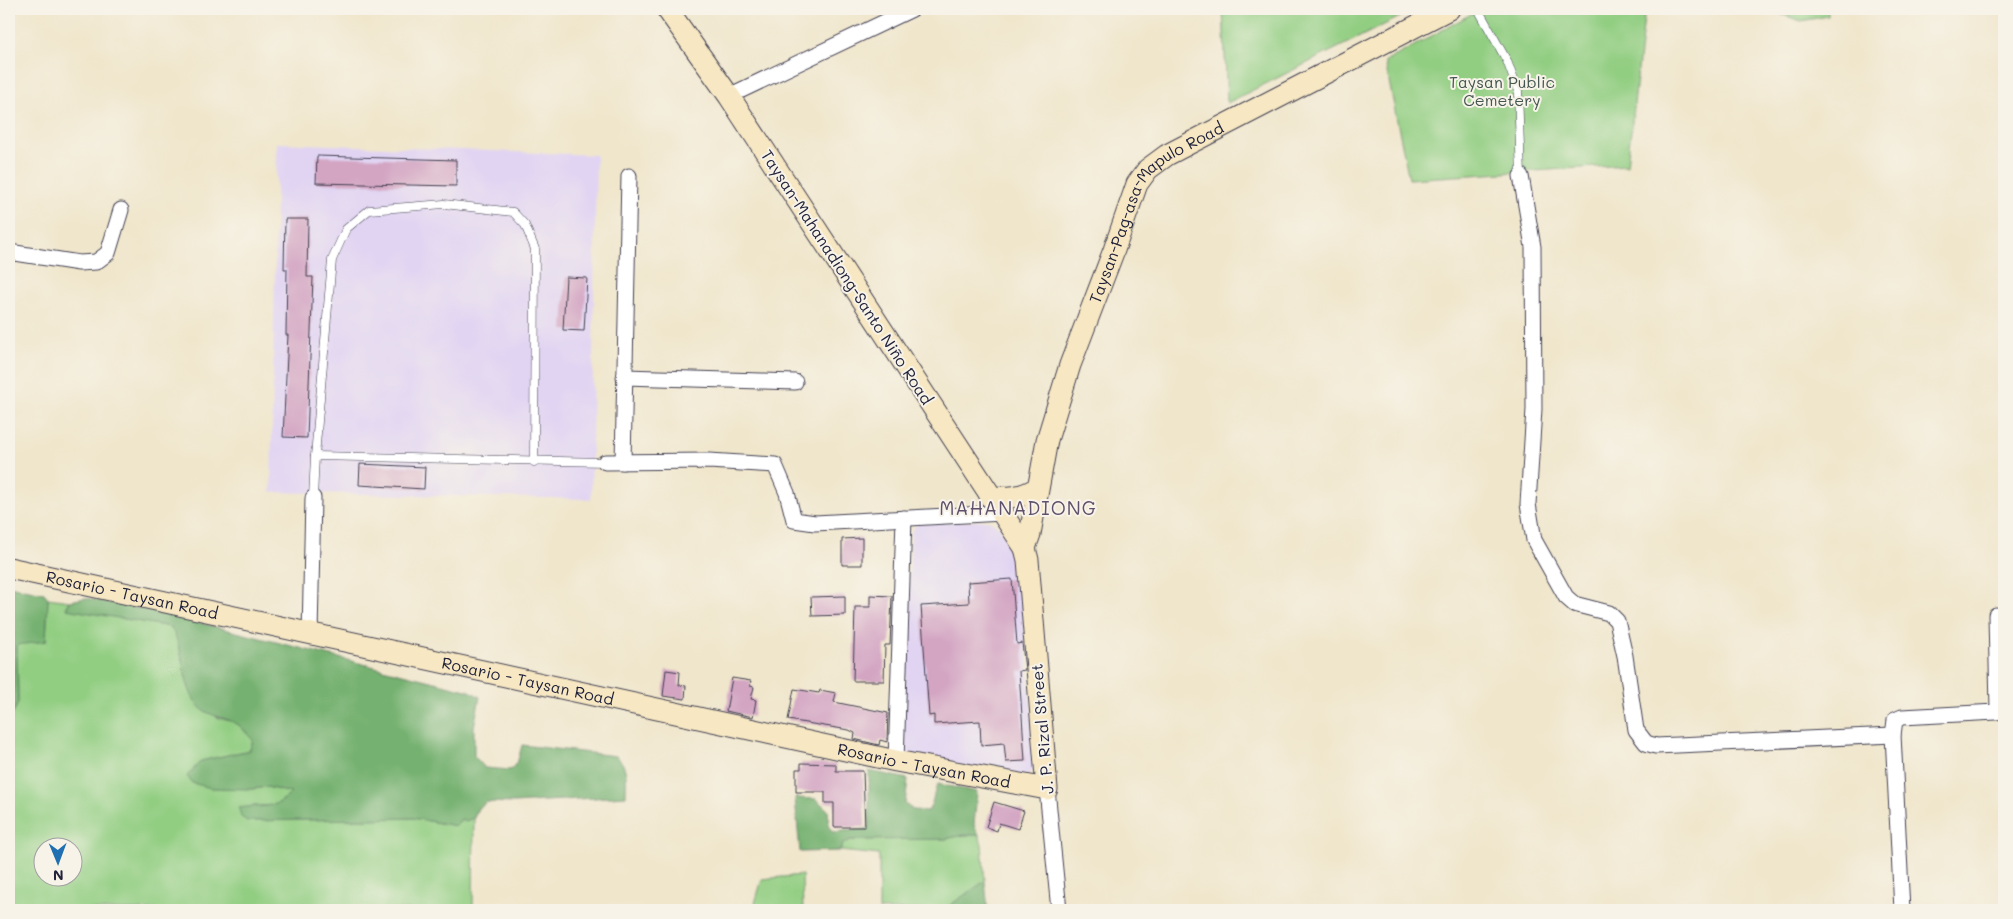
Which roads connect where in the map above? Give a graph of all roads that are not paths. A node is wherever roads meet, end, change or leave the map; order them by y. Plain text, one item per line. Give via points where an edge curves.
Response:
1 (667, 9) edge
2 (912, 9) edge
3 (1449, 9) edge
4 (1478, 9) edge
5 (729, 96) junction
6 (629, 176) dead end
7 (1521, 176) joint
8 (121, 210) dead end
9 (9, 252) edge
10 (624, 377) junction
11 (795, 382) dead end
12 (315, 456) junction
13 (534, 462) junction
14 (605, 462) joint
15 (623, 462) junction
16 (1037, 488) junction
17 (990, 496) junction
18 (313, 498) joint
19 (1003, 513) junction
20 (904, 518) junction
21 (1025, 548) junction
22 (9, 568) edge
23 (1996, 615) dead end
24 (310, 634) junction
25 (1893, 735) junction
26 (896, 761) junction
27 (1047, 789) junction
28 (1059, 910) edge
29 (1902, 910) edge

1 - 5 main road, Taysan-Mahanadiong-Santo Niño Road
2 - 5 street
3 - 16 main road, Taysan-Pag-asa-Mapulo Road via 1167,155 1148,169 1137,184 1070,365 1047,440
4 - 7 lane via 1507,61 1518,91
5 - 17 main road, Taysan-Mahanadiong-Santo Niño Road
6 - 10 street
7 - 25 street via 1533,247 1534,409 1528,504 1534,540 1566,597 1574,604 1609,613 1617,621 1636,730 1646,743 1656,746
8 - 9 street via 108,253 96,262 78,263
10 - 11 street
10 - 15 street
12 - 13 lane
12 - 13 lane via 332,260 346,229 369,210 444,204 513,212 526,224 535,249
12 - 18 lane
13 - 14 lane
14 - 15 street
15 - 20 street via 709,461 775,465 794,520
16 - 17 main road via 1016,497
16 - 21 main road, Taysan-Pag-asa-Mapulo Road
17 - 19 main road, Taysan-Mahanadiong-Santo Niño Road
18 - 24 street
19 - 20 street
19 - 21 main road, Taysan-Mahanadiong-Santo Niño Road
20 - 26 street
21 - 27 main road, J. P. Rizal Street
22 - 24 main road, Rosario - Taysan Road
23 - 25 street via 1996,712 1902,717 1895,720
24 - 26 main road, Rosario - Taysan Road
25 - 29 street
26 - 27 main road, Rosario - Taysan Road
27 - 28 street, J. P. Rizal Street

